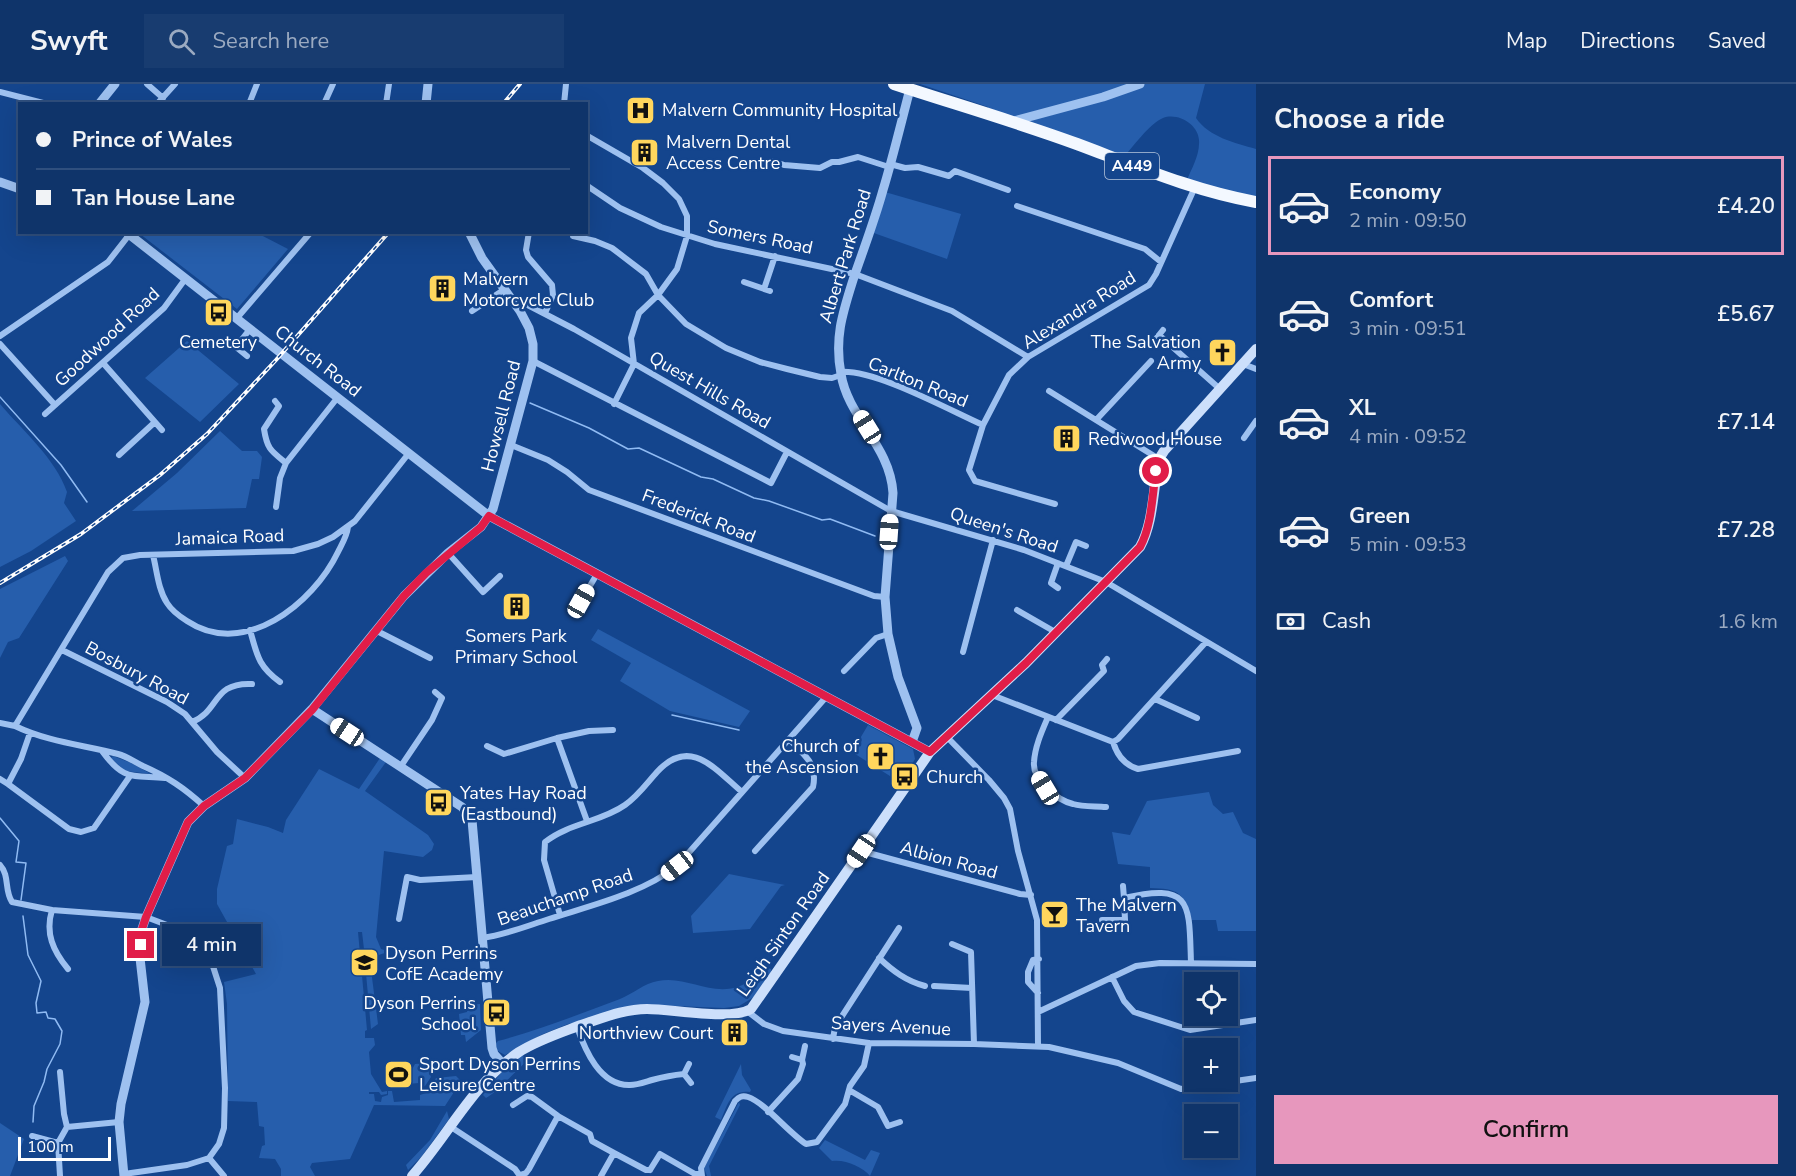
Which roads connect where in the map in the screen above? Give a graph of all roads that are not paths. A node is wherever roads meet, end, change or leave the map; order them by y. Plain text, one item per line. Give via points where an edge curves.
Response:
1 (116, 84) edge
2 (147, 84) edge
3 (175, 84) edge
4 (257, 84) edge
5 (333, 84) edge
6 (389, 84) edge
7 (428, 84) edge
8 (566, 84) edge
9 (894, 84) edge
10 (1140, 84) edge
11 (910, 89) junction
12 (0, 92) edge
13 (160, 100) edge
14 (38, 102) edge
15 (101, 102) edge
16 (250, 102) edge
17 (325, 102) edge
18 (386, 102) edge
19 (426, 102) edge
20 (564, 102) edge
21 (1010, 122) junction
22 (588, 136) edge
23 (773, 160) dead end
24 (889, 166) junction
25 (0, 182) edge
26 (588, 186) edge
27 (18, 188) edge
28 (1196, 188) junction
29 (1008, 190) dead end
30 (1256, 202) edge
31 (1017, 206) dead end
32 (127, 234) edge
33 (309, 234) edge
34 (470, 234) edge
35 (529, 234) edge
36 (573, 236) dead end
37 (687, 236) junction
38 (775, 256) junction
39 (1161, 262) junction
40 (855, 274) junction
41 (186, 278) junction
42 (744, 282) dead end
43 (505, 289) junction
44 (658, 295) junction
45 (513, 300) junction
46 (472, 311) dead end
47 (544, 313) junction
48 (237, 318) junction
49 (250, 329) junction
50 (1159, 335) dead end
51 (0, 336) edge
52 (0, 344) edge
53 (1256, 350) edge
54 (247, 356) dead end
55 (1028, 357) junction
56 (532, 361) junction
57 (1151, 361) dead end
58 (103, 363) junction
59 (634, 364) junction
60 (1243, 364) junction
61 (1256, 369) edge
62 (840, 374) junction
63 (1220, 389) junction
64 (1049, 391) dead end
65 (338, 397) junction
66 (274, 400) dead end
67 (614, 404) junction
68 (55, 405) junction
69 (45, 414) dead end
70 (1097, 419) junction
71 (1256, 420) edge
72 (155, 422) junction
73 (983, 425) junction
74 (162, 430) dead end
75 (1244, 438) dead end
76 (511, 446) junction
77 (787, 452) junction
78 (409, 453) junction
79 (119, 456) dead end
80 (1159, 459) junction
81 (286, 463) junction
82 (1053, 501) dead end
83 (276, 507) dead end
84 (891, 511) junction
85 (489, 516) junction
86 (348, 527) junction
87 (993, 540) junction
88 (1086, 546) dead end
89 (448, 553) junction
90 (153, 555) junction
91 (1058, 563) junction
92 (1066, 566) junction
93 (597, 574) junction
94 (500, 576) dead end
95 (1106, 582) junction
96 (1058, 588) dead end
97 (885, 597) junction
98 (576, 598) dead end
99 (1017, 610) dead end
100 (250, 630) junction
101 (375, 630) junction
102 (1057, 633) junction
103 (888, 634) junction
104 (1206, 642) junction
105 (62, 650) junction
106 (963, 652) dead end
107 (430, 658) dead end
108 (1107, 659) dead end
109 (1256, 671) edge
110 (844, 672) dead end
111 (280, 682) dead end
112 (252, 684) dead end
113 (435, 692) dead end
114 (992, 695) junction
115 (827, 696) junction
116 (1155, 699) junction
117 (312, 710) junction
118 (1048, 717) junction
119 (1197, 718) dead end
120 (1056, 720) junction
121 (192, 722) junction
122 (0, 723) edge
123 (15, 726) junction
124 (613, 730) dead end
125 (30, 733) junction
126 (946, 735) junction
127 (557, 738) junction
128 (789, 739) junction
129 (1113, 741) junction
130 (912, 742) junction
131 (487, 746) dead end
132 (102, 751) junction
133 (1238, 751) dead end
134 (930, 752) junction
135 (401, 766) junction
136 (130, 776) junction
137 (0, 778) edge
138 (168, 778) junction
139 (245, 778) junction
140 (8, 784) junction
141 (742, 792) junction
142 (204, 806) junction
143 (1106, 807) dead end
144 (587, 821) junction
145 (755, 851) dead end
146 (861, 851) junction
147 (0, 865) edge
148 (477, 877) junction
149 (1123, 886) dead end
150 (1031, 895) junction
151 (1124, 898) junction
152 (52, 910) junction
153 (560, 915) junction
154 (410, 916) dead end
155 (146, 917) junction
156 (1102, 920) dead end
157 (899, 928) dead end
158 (482, 938) junction
159 (952, 944) dead end
160 (879, 958) junction
161 (1039, 959) junction
162 (1191, 963) junction
163 (1256, 964) edge
164 (68, 969) dead end
165 (1112, 977) junction
166 (925, 986) dead end
167 (934, 986) dead end
168 (972, 988) junction
169 (1038, 993) junction
170 (747, 1011) junction
171 (1038, 1012) junction
172 (1256, 1020) edge
173 (577, 1027) junction
174 (833, 1039) junction
175 (868, 1043) junction
176 (974, 1044) junction
177 (806, 1046) dead end
178 (1038, 1046) junction
179 (792, 1058) dead end
180 (802, 1060) junction
181 (503, 1064) junction
182 (689, 1064) dead end
183 (60, 1072) dead end
184 (684, 1074) junction
185 (1256, 1078) edge
186 (691, 1083) dead end
187 (849, 1090) junction
188 (513, 1105) dead end
189 (768, 1112) junction
190 (558, 1116) junction
191 (119, 1122) junction
192 (900, 1122) dead end
193 (68, 1127) junction
194 (451, 1127) junction
195 (32, 1136) dead end
196 (58, 1143) junction
197 (614, 1153) junction
198 (209, 1158) junction
199 (651, 1173) edge
200 (124, 1175) edge
201 (520, 1175) edge
202 (701, 1175) edge
203 (60, 1176) edge
204 (224, 1176) edge
205 (412, 1176) edge
206 (601, 1176) edge

1 - 15 street
2 - 13 street
3 - 13 street
4 - 16 street
5 - 17 street
6 - 18 street
7 - 19 street
8 - 20 street
9 - 11 highway, A449
10 - 21 street
11 - 21 highway, A449
11 - 24 street, Albert Park Road
12 - 14 street
21 - 28 highway, A449
22 - 37 street via 643,168 679,199 687,216
23 - 24 street via 784,165 820,168 858,157
24 - 29 street via 918,167 949,176 955,171
24 - 40 street, Albert Park Road
25 - 27 street
26 - 37 street, Somers Road via 620,208
28 - 30 highway, A449
28 - 39 street, Alexandra Road
31 - 39 street via 1144,249
32 - 41 street, Church Road
32 - 51 street via 108,262
33 - 48 street
34 - 43 street, Howsell Road
35 - 47 street via 528,257 552,285 553,295
36 - 44 street, Carlton Road via 612,248 646,274
37 - 38 street, Somers Road
37 - 44 street via 677,269
38 - 40 street, Somers Road
38 - 42 street via 767,290
39 - 55 street, Alexandra Road via 1149,285
40 - 55 street, Somers Road via 952,311
40 - 62 street, Albert Park Road via 838,332
41 - 48 street, Church Road
41 - 58 street, Goodwood Road via 164,308
43 - 45 street, Howsell Road
43 - 46 street
44 - 59 street via 639,313 631,338
44 - 62 street, Carlton Road via 686,324 726,348 760,362 826,378
45 - 47 street, Quest Hills Road
45 - 56 street, Howsell Road via 529,328
47 - 59 street, Quest Hills Road
48 - 49 street, Church Road
49 - 54 street via 233,345
49 - 65 street, Church Road
50 - 63 street
52 - 68 street
53 - 60 main road
55 - 73 street, Alexandra Road via 1009,375
56 - 67 street
56 - 76 street, Howsell Road
57 - 70 street
58 - 68 street, Goodwood Road
58 - 72 street
59 - 67 street
59 - 77 street, Quest Hills Road
60 - 61 street
60 - 63 main road
62 - 73 street, Carlton Road via 858,372 880,379
62 - 84 street, Albert Park Road via 850,402 888,468 893,493
63 - 80 main road
64 - 70 street
65 - 78 street, Church Road
65 - 81 street
66 - 81 street via 279,406 264,429 266,442
67 - 77 street via 771,483
68 - 69 street, Goodwood Road
70 - 80 street
71 - 75 street
72 - 74 street
72 - 79 street
73 - 82 street, Alexandra Road via 969,470 975,481
76 - 85 street, Howsell Road
76 - 97 street, Frederick Road via 548,460 589,490 795,568
77 - 84 street, Quest Hills Road
78 - 85 street, Church Road
78 - 86 street, Jamaica Road
80 - 95 main road, Leigh Sinton Road via 1145,538
81 - 83 street
84 - 87 street, Queen's Road
84 - 97 street, Albert Park Road
85 - 89 street
85 - 93 street, Church Road
86 - 90 street, Jamaica Road via 318,544 293,551
86 - 100 street via 333,563 310,594 282,616
87 - 91 street, Queen's Road
87 - 106 street
88 - 92 street via 1076,542
89 - 94 street via 483,592
89 - 101 street
90 - 100 street via 160,588 167,604 178,615 197,628 224,635
90 - 105 street, Jamaica Road via 123,558 112,566
91 - 92 street, Queen's Road
91 - 96 street via 1048,582
92 - 95 street, Queen's Road
93 - 98 street via 581,601
93 - 115 street, Church Road
95 - 102 main road, Leigh Sinton Road
95 - 104 street, Queen's Road
97 - 103 street, Albert Park Road
99 - 102 street
100 - 111 street via 258,660
101 - 107 street
101 - 117 street
102 - 114 main road, Leigh Sinton Road
103 - 110 street via 876,638
103 - 130 street, Albert Park Road via 898,677 917,728
104 - 109 street, Queen's Road
104 - 116 street
105 - 121 street, Bosbury Road via 167,702
105 - 123 street, Jamaica Road
108 - 120 street via 1102,664 1104,671
112 - 121 street via 230,687 220,693 204,718
113 - 135 street via 445,698
114 - 118 street
114 - 126 main road, Leigh Sinton Road
115 - 128 street, Beauchamp Road
115 - 130 street, Church Road
116 - 119 street
116 - 129 street
117 - 135 street
117 - 139 street
118 - 120 street
118 - 143 street via 1033,765 1045,788 1074,805
120 - 129 street
121 - 139 street, Bosbury Road
122 - 123 street
123 - 125 street
124 - 127 street
125 - 132 street
125 - 140 street
126 - 134 main road, Leigh Sinton Road
126 - 150 street via 989,780 1010,809
127 - 131 street via 504,754
127 - 144 street
128 - 141 street, Beauchamp Road
128 - 145 street via 812,764 813,787
129 - 133 street via 1119,756 1138,769
130 - 134 street, Church Road
132 - 136 street via 117,770
132 - 138 street via 120,755
134 - 146 main road, Leigh Sinton Road
135 - 148 street via 468,813
136 - 138 street
136 - 140 street via 94,828 81,832 69,830
137 - 140 street
138 - 142 street
139 - 142 street
141 - 144 street via 704,760 679,756 667,761 624,807
141 - 153 street, Beauchamp Road via 663,877
142 - 155 street via 188,822
144 - 153 street via 545,842 543,860
146 - 150 street, Albion Road
146 - 170 main road, Leigh Sinton Road via 755,1005
147 - 152 street via 12,902
148 - 154 street via 420,880 407,875 400,916
148 - 158 street
149 - 151 street
150 - 161 street
151 - 156 street via 1125,920
151 - 162 street via 1168,892 1180,898 1190,926
152 - 155 street
152 - 164 street via 49,933 58,957
153 - 158 street, Beauchamp Road
155 - 191 street via 140,958 145,1002
155 - 198 street via 188,933 209,954 220,988 224,1128
157 - 160 street
158 - 181 street via 492,1048
159 - 168 street via 971,952
160 - 166 street via 909,982
160 - 174 street via 836,1027
161 - 169 street
161 - 169 street via 1033,960 1028,972 1028,982
162 - 163 street
162 - 165 street via 1136,966
165 - 171 street
165 - 172 street via 1134,1012 1190,1030
167 - 168 street
168 - 176 street
169 - 171 street
170 - 173 main road, Leigh Sinton Road via 714,1014 636,1010
170 - 174 street, Sayers Avenue via 774,1028
171 - 178 street
173 - 181 main road, Leigh Sinton Road via 533,1044
173 - 184 street via 589,1056 617,1083 630,1086
174 - 175 street, Sayers Avenue
175 - 176 street, Sayers Avenue
175 - 187 street via 864,1066
176 - 178 street, Sayers Avenue
177 - 180 street
178 - 185 street, Sayers Avenue via 1118,1063 1181,1089
179 - 180 street
180 - 189 street via 800,1076
181 - 194 main road, Leigh Sinton Road
182 - 184 street
183 - 193 street
184 - 186 street
187 - 189 street via 845,1104 815,1144 802,1142
187 - 192 street via 878,1107 888,1126
188 - 190 street via 532,1097
189 - 202 street via 748,1097 737,1098 702,1165
190 - 197 street
190 - 201 street via 529,1169
191 - 193 street
191 - 200 street
193 - 196 street
194 - 201 street
194 - 205 main road, Leigh Sinton Road
195 - 196 street
196 - 203 street
197 - 199 street
197 - 206 street
198 - 200 street
198 - 204 street
199 - 202 street via 660,1154

